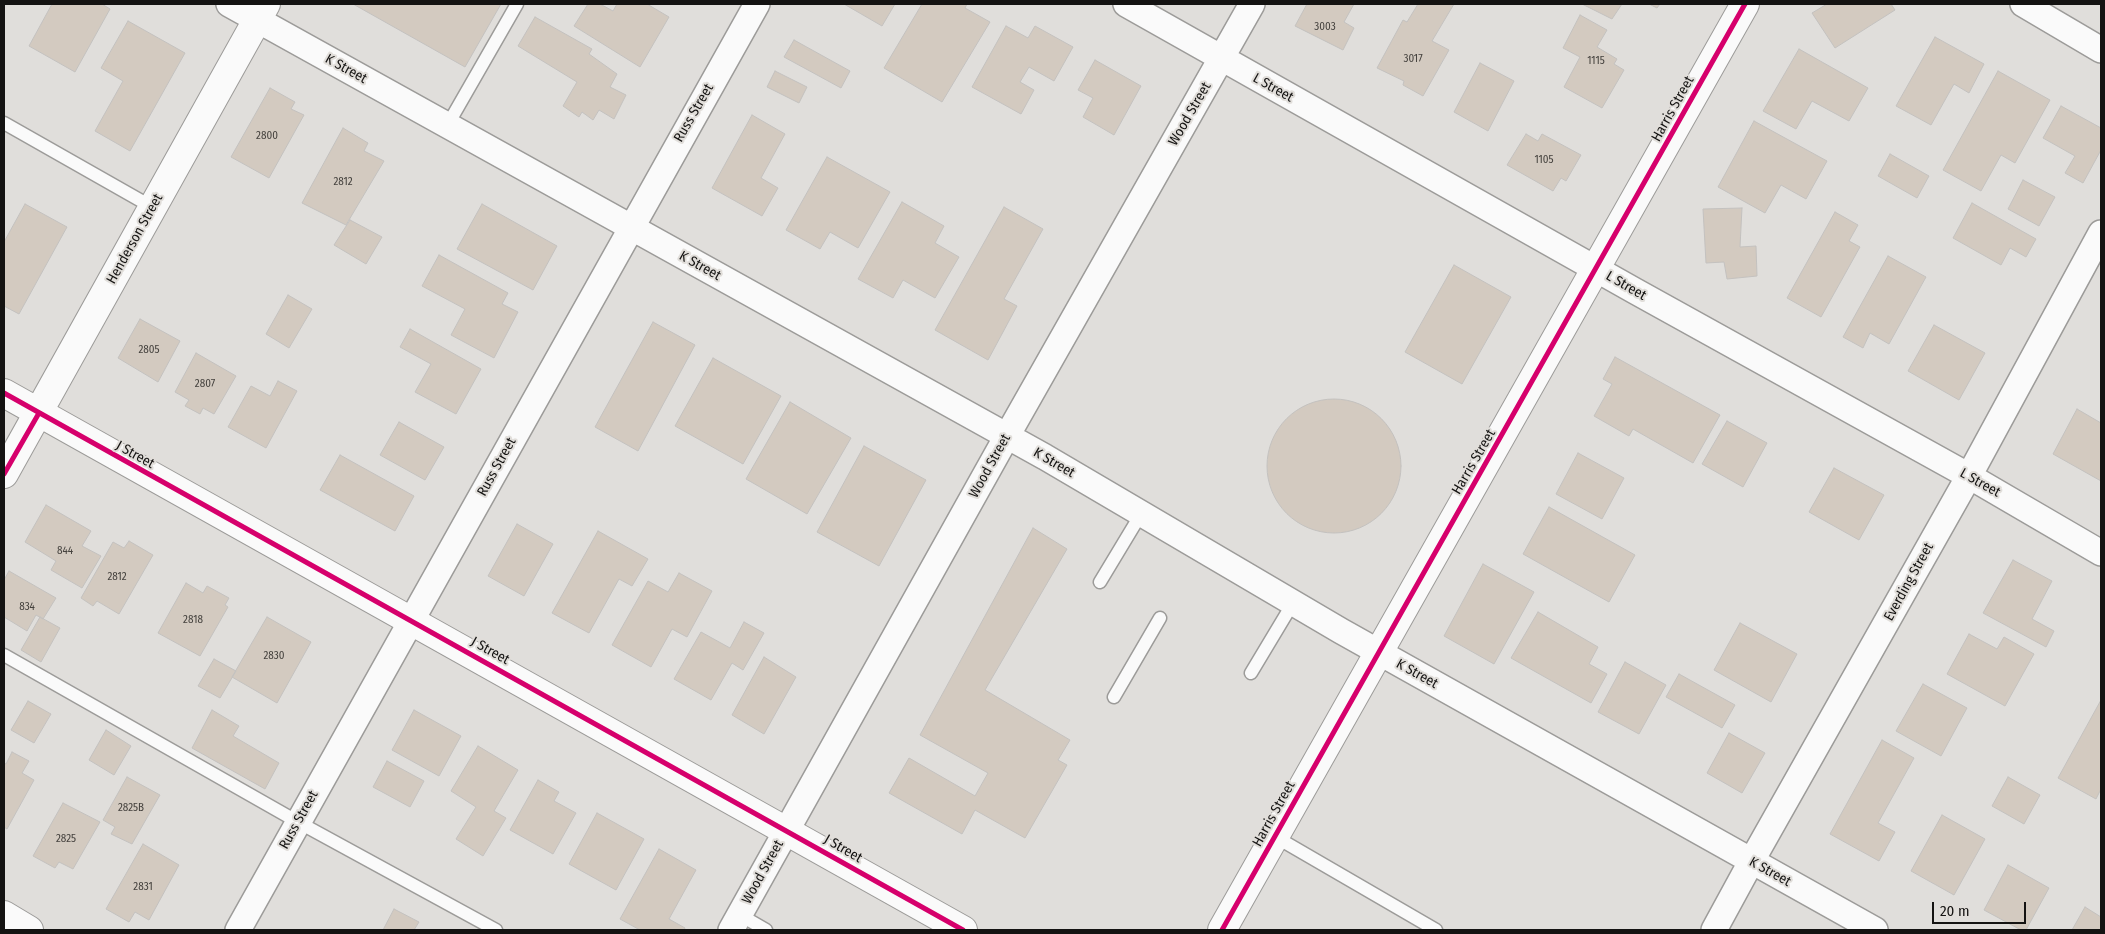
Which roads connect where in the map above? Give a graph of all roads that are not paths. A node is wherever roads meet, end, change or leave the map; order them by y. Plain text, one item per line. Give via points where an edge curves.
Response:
1 (229, 4) edge
2 (517, 4) edge
3 (757, 4) edge
4 (1126, 4) edge
5 (1252, 4) edge
6 (1745, 4) edge
7 (2023, 4) edge
8 (262, 12) edge
9 (2101, 50) edge
10 (1221, 59) junction
11 (4, 123) edge
12 (447, 126) junction
13 (152, 206) junction
14 (631, 227) junction
15 (2101, 233) edge
16 (1596, 268) junction
17 (4, 393) edge
18 (39, 414) junction
19 (1007, 436) junction
20 (4, 474) edge
21 (1969, 476) junction
22 (1141, 514) junction
23 (2101, 553) edge
24 (1100, 582) dead end
25 (1293, 603) junction
26 (1160, 618) dead end
27 (412, 620) junction
28 (1378, 652) junction
29 (4, 654) edge
30 (1251, 673) dead end
31 (1114, 697) dead end
32 (298, 822) junction
33 (787, 830) junction
34 (1274, 836) junction
35 (1751, 862) junction
36 (4, 915) edge
37 (735, 923) edge
38 (30, 930) edge
39 (238, 930) edge
40 (496, 930) edge
41 (766, 930) edge
42 (963, 930) edge
43 (1222, 930) edge
44 (1436, 930) edge
45 (1714, 930) edge
46 (1875, 930) edge

1 - 8 street, K Street
2 - 12 lane
3 - 14 street, Russ Street
4 - 10 street, L Street
5 - 10 street, Wood Street
6 - 16 main road, Harris Street
7 - 9 street
8 - 12 street, K Street
8 - 13 main road, Henderson Street
10 - 16 street, L Street
10 - 19 street, Wood Street
11 - 13 lane
12 - 14 street, K Street
13 - 18 main road, Henderson Street
14 - 19 street, K Street
14 - 27 street, Russ Street
15 - 21 street, Everding Street
16 - 21 street, L Street
16 - 28 main road, Harris Street
17 - 18 main road, J Street
18 - 20 main road, Henderson Street
18 - 27 main road, J Street
19 - 22 street, K Street
19 - 33 street, Wood Street
21 - 23 street, L Street
21 - 35 street, Everding Street
22 - 24 lane
22 - 25 street, K Street
25 - 28 street, K Street
25 - 30 lane
26 - 31 lane
27 - 32 street, Russ Street
27 - 33 main road, J Street
28 - 34 main road, Harris Street
28 - 35 street, K Street
29 - 32 lane
32 - 39 street, Russ Street
32 - 40 lane
33 - 37 street, Wood Street
33 - 42 main road, J Street
34 - 43 main road, Harris Street
34 - 44 lane
35 - 45 street, Everding Street
35 - 46 street, K Street
36 - 38 main road
37 - 41 lane

